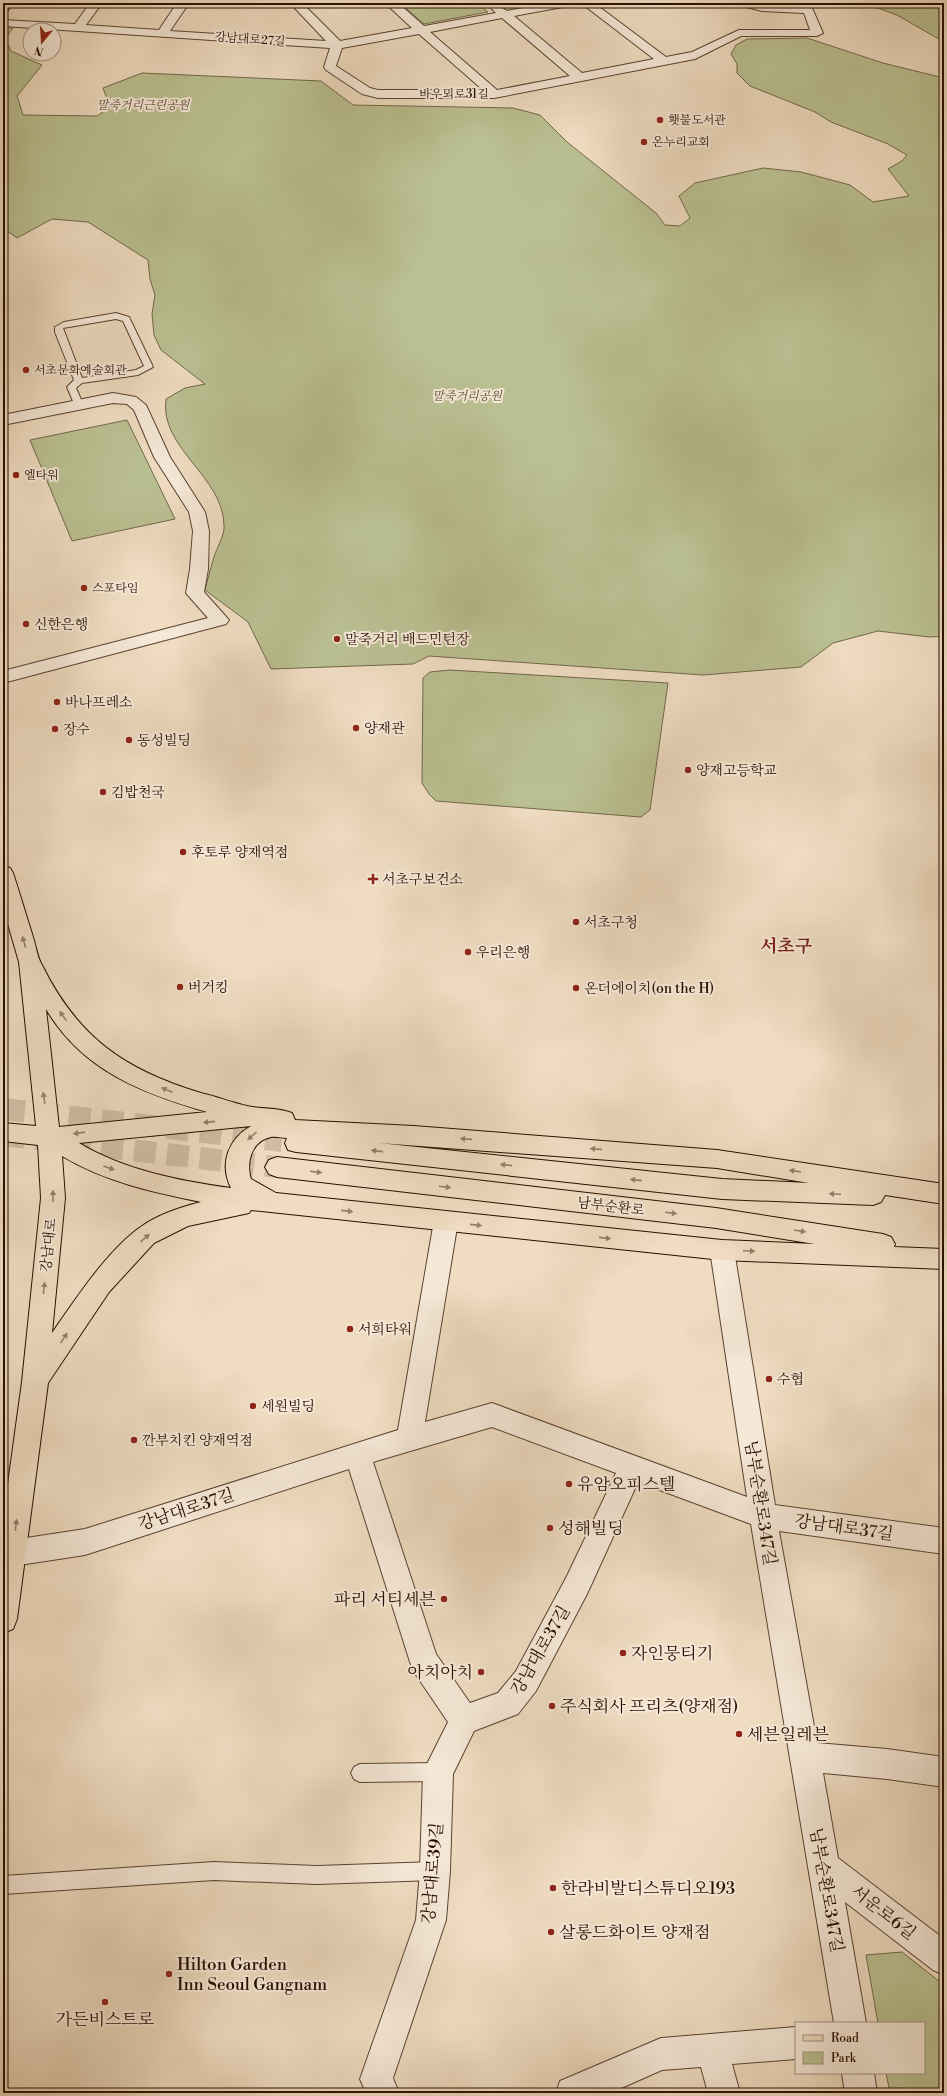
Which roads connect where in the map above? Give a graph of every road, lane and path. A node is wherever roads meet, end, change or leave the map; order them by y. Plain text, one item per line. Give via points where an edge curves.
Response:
1 (8, 3) edge
2 (96, 3) edge
3 (184, 3) edge
4 (296, 3) edge
5 (391, 3) edge
6 (491, 3) edge
7 (568, 3) edge
8 (587, 3) edge
9 (743, 3) edge
10 (3, 9) edge
11 (504, 14) junction
12 (3, 23) edge
13 (78, 28) junction
14 (421, 29) junction
15 (162, 33) junction
16 (337, 45) junction
17 (664, 61) junction
18 (578, 76) junction
19 (494, 94) junction
20 (79, 381) junction
21 (78, 404) junction
22 (3, 420) edge
23 (3, 677) edge
24 (3, 873) edge
25 (30, 962) junction
26 (258, 1116) junction
27 (3, 1132) edge
28 (414, 1135) junction
29 (50, 1137) junction
30 (282, 1141) tunnel mouth
31 (277, 1167) tunnel mouth
32 (944, 1194) edge
33 (944, 1198) edge
34 (280, 1204) junction
35 (446, 1222) junction
36 (722, 1250) junction
37 (944, 1254) edge
38 (944, 1259) edge
39 (34, 1382) junction
40 (409, 1440) junction
41 (357, 1454) junction
42 (632, 1467) junction
43 (763, 1516) junction
44 (944, 1541) edge
45 (13, 1553) junction
46 (3, 1619) edge
47 (464, 1720) junction
48 (804, 1756) junction
49 (438, 1772) junction
50 (944, 1772) edge
51 (360, 1774) dead end
52 (824, 1866) junction
53 (435, 1871) junction
54 (3, 1884) edge
55 (944, 1959) edge
56 (850, 2022) edge
57 (795, 2043) edge
58 (712, 2049) junction
59 (858, 2074) edge
60 (383, 2093) edge
61 (572, 2093) edge
62 (724, 2093) edge
63 (861, 2093) edge

1 - 10 street
2 - 13 street
3 - 15 street
4 - 16 street
5 - 14 street
6 - 11 street
7 - 11 street, 강남대로27길
8 - 17 street
9 - 17 street via 762,8 808,10 817,33 739,33 695,55
11 - 14 street, 강남대로27길
11 - 18 street
12 - 13 street, 강남대로27길
13 - 15 street, 강남대로27길
14 - 16 street, 강남대로27길
14 - 19 street
15 - 16 street, 강남대로27길
16 - 19 street, 바우뫼로31길 via 330,67 366,91 378,94
17 - 18 street, 바우뫼로31길
18 - 19 street, 바우뫼로31길
20 - 20 lane via 138,372 149,367 123,316 59,327
20 - 21 lane via 71,387
21 - 22 street
21 - 23 street via 113,398 131,400 141,408 162,457 197,512 201,531 195,593 220,620
25 -> 24 main road, 강남대로
26 -> 25 main road via 172,1092 109,1062 77,1035
29 -> 25 main road, 강남대로
26 - 28 main road
26 -> 29 main road
27 - 29 main road
32 -> 28 main road via 717,1159
28 -> 34 main road via 269,1128 255,1133 243,1144 236,1157 236,1172 241,1185
29 -> 34 main road via 91,1162 149,1182 189,1191
39 -> 29 main road, 강남대로 via 53,1198
33 -> 30 main road, 남부순환로 via 722,1189
31 -> 37 main road, 남부순환로 via 716,1218
34 -> 35 main road
39 -> 34 main road via 97,1288 135,1247 153,1232 186,1216 232,1207
35 -> 36 main road
35 - 40 street
36 -> 38 main road
36 - 43 street, 남부순환로347길
45 -> 39 main road, 강남대로
40 - 41 street, 강남대로37길
40 - 42 street, 강남대로37길 via 492,1414
41 - 45 street, 강남대로37길 via 85,1542
41 - 47 street via 424,1662
42 - 43 street, 강남대로37길
42 - 47 street, 강남대로37길 via 577,1585 526,1681 508,1704
43 - 44 street, 강남대로37길
43 - 48 street, 남부순환로347길
45 - 46 main road, 강남대로
47 - 49 street, 강남대로39길
48 - 50 street
48 - 52 street, 남부순환로347길
49 - 51 lane
49 - 53 street, 강남대로39길
52 - 55 street, 서운로6길
52 - 56 street, 남부순환로347길
53 - 54 lane via 317,1875 214,1871
53 - 60 street, 강남대로39길 via 431,1920 376,2079
57 - 58 street
58 - 61 street via 661,2054
58 - 62 street
59 - 63 street

